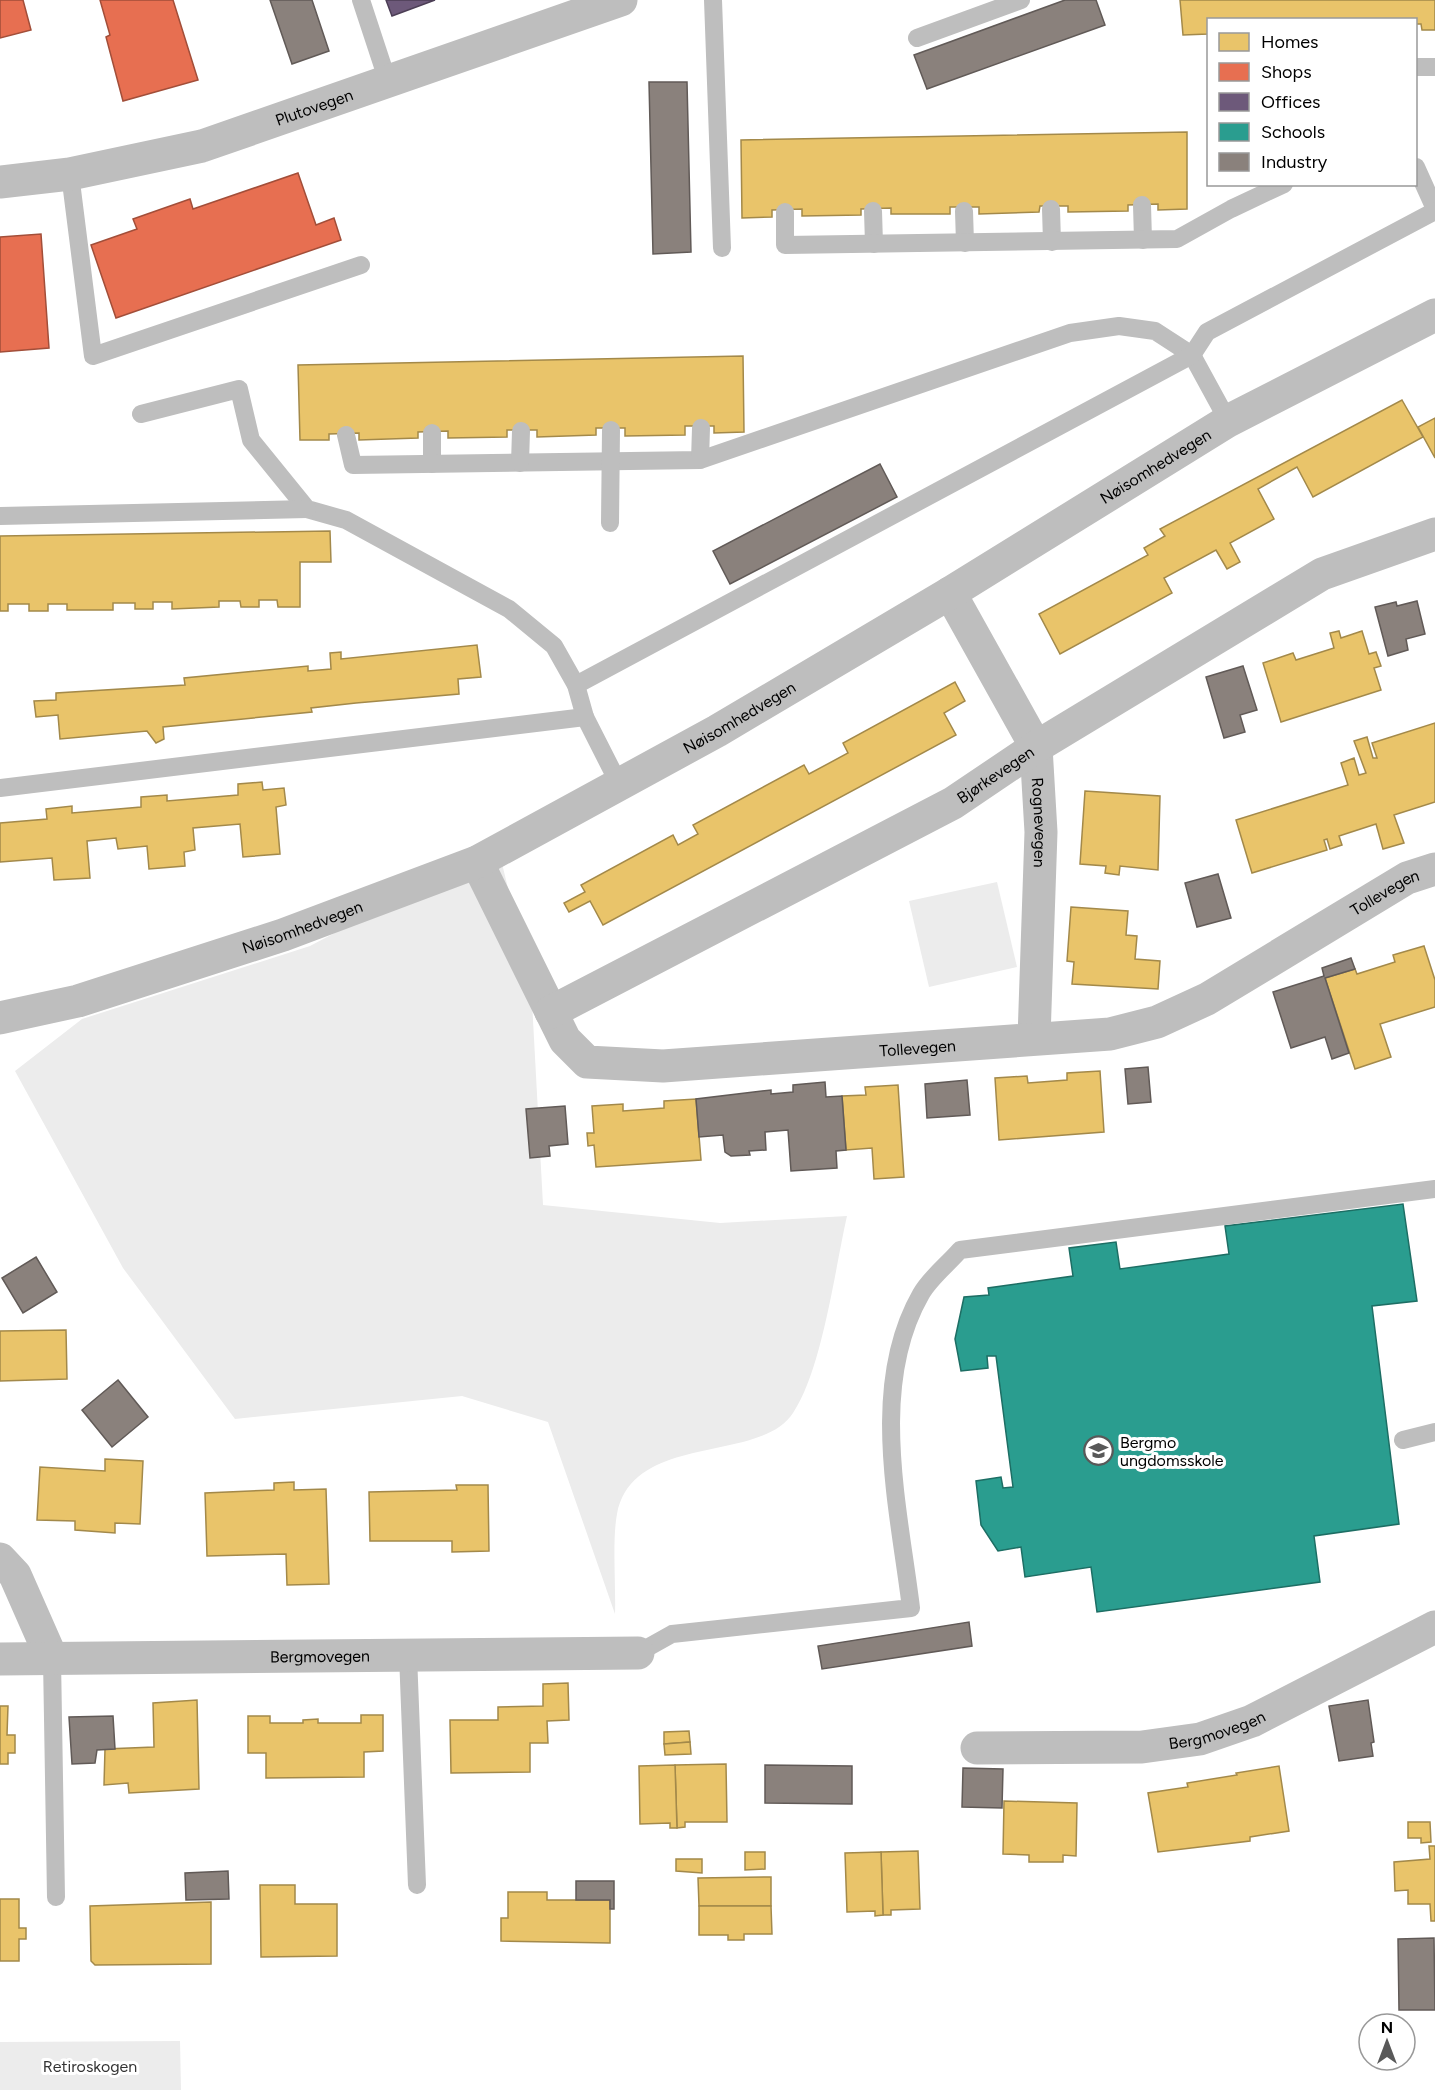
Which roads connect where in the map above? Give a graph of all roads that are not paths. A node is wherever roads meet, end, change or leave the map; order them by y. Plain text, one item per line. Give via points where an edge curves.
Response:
1 (361, 0) edge
2 (621, 0) edge
3 (713, 0) edge
4 (1021, 0) edge
5 (917, 38) dead end
6 (1417, 67) edge
7 (1435, 67) edge
8 (388, 82) junction
9 (1417, 169) edge
10 (70, 174) junction
11 (0, 182) edge
12 (1280, 186) edge
13 (1142, 206) dead end
14 (1051, 209) dead end
15 (1435, 210) edge
16 (873, 211) dead end
17 (964, 211) dead end
18 (785, 212) dead end
19 (1143, 240) junction
20 (1052, 242) junction
21 (964, 243) junction
22 (874, 244) junction
23 (722, 248) dead end
24 (361, 265) dead end
25 (1435, 315) edge
26 (1192, 355) junction
27 (141, 414) dead end
28 (1228, 421) junction
29 (701, 428) dead end
30 (611, 430) dead end
31 (520, 432) dead end
32 (432, 433) dead end
33 (346, 435) dead end
34 (700, 460) junction
35 (610, 461) junction
36 (520, 463) junction
37 (432, 464) junction
38 (307, 509) junction
39 (0, 516) edge
40 (610, 523) dead end
41 (1435, 534) edge
42 (950, 593) junction
43 (576, 685) junction
44 (585, 717) junction
45 (1036, 747) junction
46 (619, 784) junction
47 (0, 788) edge
48 (477, 862) junction
49 (1435, 868) edge
50 (551, 1012) junction
51 (0, 1018) edge
52 (1034, 1038) junction
53 (1435, 1189) edge
54 (1435, 1432) edge
55 (1403, 1440) dead end
56 (0, 1559) edge
57 (1435, 1627) edge
58 (638, 1653) joint
59 (408, 1655) junction
60 (0, 1659) edge
61 (52, 1659) junction
62 (977, 1748) dead end
63 (417, 1885) dead end
64 (56, 1897) dead end

1 - 8 lane
2 - 8 street, Plutovegen
3 - 23 lane
4 - 5 lane
6 - 7 lane
8 - 10 street, Plutovegen via 202,146
9 - 15 lane
10 - 11 street, Plutovegen
10 - 24 lane via 93,356
12 - 19 lane via 1177,239
13 - 19 lane
14 - 20 lane
15 - 26 lane via 1207,332
16 - 22 lane
17 - 21 lane
18 - 22 lane via 785,246
19 - 20 lane
20 - 21 lane
21 - 22 lane
25 - 28 street, Nøisomhedvegen
26 - 28 lane
26 - 34 lane via 1155,331 1119,326 1070,333
26 - 43 lane
27 - 38 lane via 239,389 251,440
28 - 42 street, Nøisomhedvegen
29 - 34 lane
30 - 35 lane
31 - 36 lane
32 - 37 lane
33 - 37 lane via 353,465
34 - 35 lane
35 - 36 lane
35 - 40 lane
36 - 37 lane
38 - 39 lane
38 - 43 lane via 346,520 509,609 554,646
41 - 45 street, Bjørkevegen via 1322,574
42 - 45 street, Rognevegen
42 - 46 street, Nøisomhedvegen via 717,731
43 - 44 lane
44 - 46 lane
44 - 47 lane
45 - 50 street, Bjørkevegen via 953,804
45 - 52 street, Rognevegen via 1041,832
46 - 48 street, Nøisomhedvegen
48 - 50 street, Tollevegen
48 - 51 street, Nøisomhedvegen via 283,935 78,1001
49 - 52 street, Tollevegen via 1407,878 1207,999 1157,1022 1110,1034
50 - 52 street, Tollevegen via 565,1040 587,1062 663,1066
53 - 58 lane via 960,1250 921,1294 898,1351 890,1440 911,1608 672,1634
54 - 55 lane
56 - 61 street via 15,1575
57 - 62 street, Bergmovegen via 1252,1721 1200,1739 1142,1748
58 - 59 street, Bergmovegen
59 - 61 street, Bergmovegen
59 - 63 lane
60 - 61 street, Bergmovegen
61 - 64 lane

